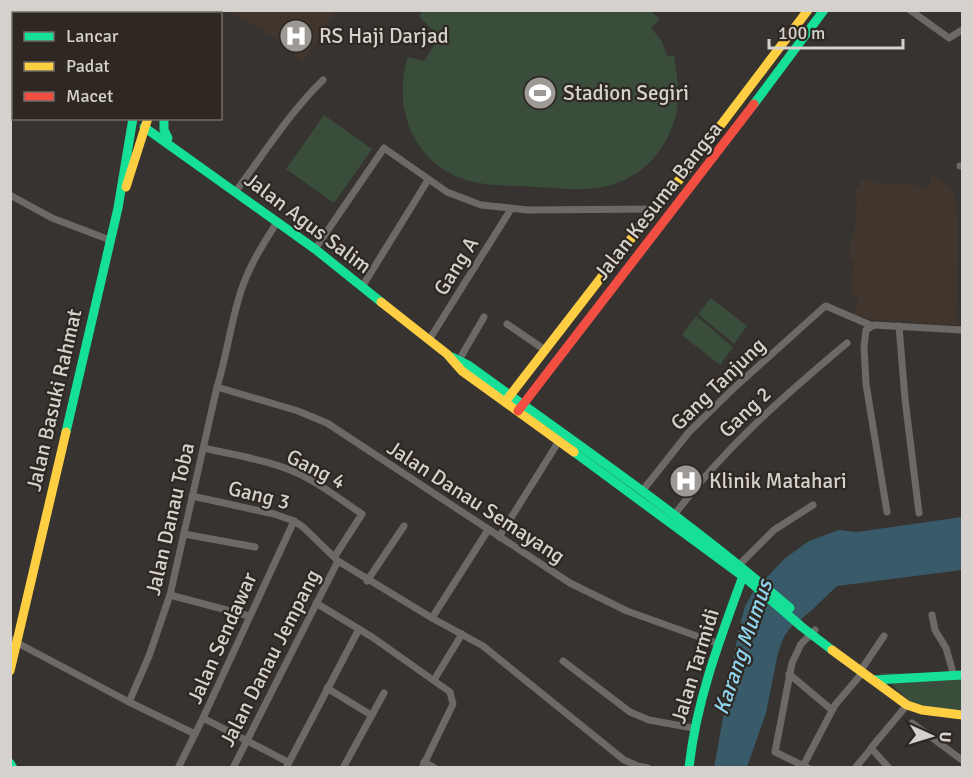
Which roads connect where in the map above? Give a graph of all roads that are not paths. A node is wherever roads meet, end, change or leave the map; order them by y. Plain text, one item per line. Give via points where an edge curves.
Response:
1 (808, 10) edge
2 (824, 10) edge
3 (910, 10) edge
4 (963, 30) edge
5 (323, 80) dead end
6 (134, 120) edge
7 (164, 120) edge
8 (144, 122) edge
9 (715, 133) junction
10 (168, 138) junction
11 (726, 143) junction
12 (428, 180) junction
13 (223, 182) junction
14 (674, 186) junction
15 (236, 191) junction
16 (10, 195) edge
17 (686, 195) junction
18 (118, 207) junction
19 (511, 209) junction
20 (654, 209) junction
21 (277, 222) junction
22 (110, 240) junction
23 (315, 249) junction
24 (362, 287) junction
25 (484, 317) dead end
26 (507, 324) dead end
27 (873, 325) junction
28 (898, 326) junction
29 (963, 330) edge
30 (429, 340) junction
31 (847, 343) dead end
32 (545, 350) junction
33 (447, 354) junction
34 (459, 360) junction
35 (217, 387) junction
36 (508, 399) junction
37 (520, 408) junction
38 (559, 441) junction
39 (204, 448) junction
40 (640, 494) junction
41 (192, 496) junction
42 (813, 505) dead end
43 (887, 512) dead end
44 (919, 513) dead end
45 (675, 514) junction
46 (294, 521) junction
47 (404, 526) dead end
48 (488, 530) junction
49 (184, 534) junction
50 (500, 537) junction
51 (255, 547) dead end
52 (711, 547) junction
53 (336, 558) junction
54 (740, 565) junction
55 (748, 578) junction
56 (367, 580) junction
57 (170, 596) junction
58 (316, 603) junction
59 (932, 615) dead end
60 (249, 616) junction
61 (432, 618) junction
62 (359, 629) junction
63 (810, 629) junction
64 (462, 634) junction
65 (884, 636) dead end
66 (14, 641) edge
67 (719, 644) junction
68 (563, 661) dead end
69 (860, 669) junction
70 (10, 671) edge
71 (789, 674) junction
72 (958, 675) edge
73 (434, 680) junction
74 (874, 680) junction
75 (327, 688) junction
76 (384, 693) dead end
77 (129, 702) junction
78 (907, 705) junction
79 (832, 710) junction
80 (371, 715) junction
81 (963, 716) edge
82 (203, 718) junction
83 (912, 723) dead end
84 (693, 728) junction
85 (195, 734) junction
86 (247, 739) junction
87 (871, 749) junction
88 (963, 760) edge
89 (10, 763) edge
90 (287, 765) edge
91 (423, 765) edge
92 (804, 767) edge
93 (13, 768) edge
94 (178, 768) edge
95 (233, 768) edge
96 (343, 768) edge
97 (435, 768) edge
98 (648, 768) edge
99 (689, 768) edge
100 (855, 768) edge
101 (889, 768) edge

1 - 9 street, Jalan Kesuma Bangsa
2 - 11 street, Jalan Kesuma Bangsa
3 - 4 street via 949,38
5 - 15 street
6 - 18 street, Jalan Basuki Rahmat
7 - 10 street
8 - 10 street
8 - 13 street, Jalan Agus Salim
8 - 18 street, Jalan Basuki Rahmat
9 - 11 street
9 - 14 street, Jalan Kesuma Bangsa
10 - 13 street via 217,173
11 - 17 street, Jalan Kesuma Bangsa
12 - 19 street via 471,203
12 - 23 street via 384,148
12 - 24 street
13 - 15 street, Jalan Agus Salim
14 - 17 street
14 - 20 street, Jalan Kesuma Bangsa
15 - 21 street, Jalan Agus Salim
16 - 22 street via 52,218
17 - 37 street, Jalan Kesuma Bangsa
18 - 22 street, Jalan Basuki Rahmat
19 - 20 street
19 - 30 street, Gang A
20 - 32 street, Jalan Kesuma Bangsa
21 - 23 street, Jalan Agus Salim
21 - 35 street, Jalan Danau Toba via 241,290
22 - 66 street, Jalan Basuki Rahmat
23 - 24 street, Jalan Agus Salim
24 - 30 street, Jalan Agus Salim
25 - 34 street
26 - 32 street
27 - 28 street
27 - 40 street, Gang Tanjung via 823,308 712,409 678,444
27 - 43 street via 865,336 866,384
28 - 29 street
28 - 44 street
30 - 33 street, Jalan Agus Salim
31 - 45 street, Gang 2 via 744,433
32 - 36 street, Jalan Kesuma Bangsa
33 - 34 street, Jalan Agus Salim
33 - 36 street, Jalan Agus Salim via 462,371
34 - 36 street, Jalan Agus Salim
35 - 39 street, Jalan Danau Toba
35 - 48 street, Jalan Danau Semayang via 327,423
36 - 37 street, Jalan Agus Salim
37 - 38 street, Jalan Agus Salim
37 - 40 street, Jalan Agus Salim
38 - 40 street, Jalan Agus Salim
38 - 50 street
39 - 41 street, Jalan Danau Toba
39 - 53 street, Gang 4 via 294,472 362,514
40 - 45 street, Jalan Agus Salim
40 - 52 street, Jalan Agus Salim
41 - 46 street, Gang 3
41 - 49 street, Jalan Danau Toba
42 - 54 street via 774,530
45 - 52 street, Jalan Agus Salim
46 - 53 street, Gang 3
46 - 60 street, Jalan Sendawar
47 - 56 street
48 - 50 street, Jalan Danau Semayang
48 - 61 street
49 - 51 street
49 - 57 street, Jalan Danau Toba
50 - 67 street, Jalan Danau Semayang via 600,599
52 - 54 street, Jalan Agus Salim
52 - 55 street, Jalan Agus Salim
53 - 56 street, Jalan Danau Jempang
53 - 58 street, Jalan Danau Jempang
54 - 55 street, Jalan Agus Salim
55 - 63 street
55 - 67 street, Jalan Tarmidi
56 - 61 street, Jalan Danau Jempang
57 - 60 street
57 - 77 street, Jalan Danau Toba
58 - 62 street
58 - 86 street, Jalan Danau Jempang
59 - 72 street via 935,630
60 - 82 street, Jalan Sendawar
61 - 64 street, Jalan Danau Jempang
62 - 73 street
62 - 75 street
63 - 69 street
63 - 71 street
64 - 73 street
64 - 98 street, Jalan Danau Jempang via 483,646 616,754
65 - 69 street
66 - 70 street, Jalan Basuki Rahmat
66 - 77 street
67 - 84 street, Jalan Tarmidi
68 - 84 street via 630,712 649,720
69 - 74 street
69 - 79 street
71 - 79 street
71 - 92 street via 775,752
72 - 74 street
73 - 91 street via 450,692 453,700
74 - 78 street
75 - 80 street
75 - 90 street
76 - 80 street
77 - 85 street
78 - 81 street
78 - 87 street
79 - 92 street
80 - 96 street
82 - 85 street, Jalan Sendawar
82 - 86 street
83 - 88 street
84 - 99 street, Jalan Tarmidi
85 - 94 street, Jalan Sendawar
86 - 90 street
86 - 95 street, Jalan Danau Jempang
87 - 100 street
87 - 101 street
89 - 93 street
91 - 97 street

